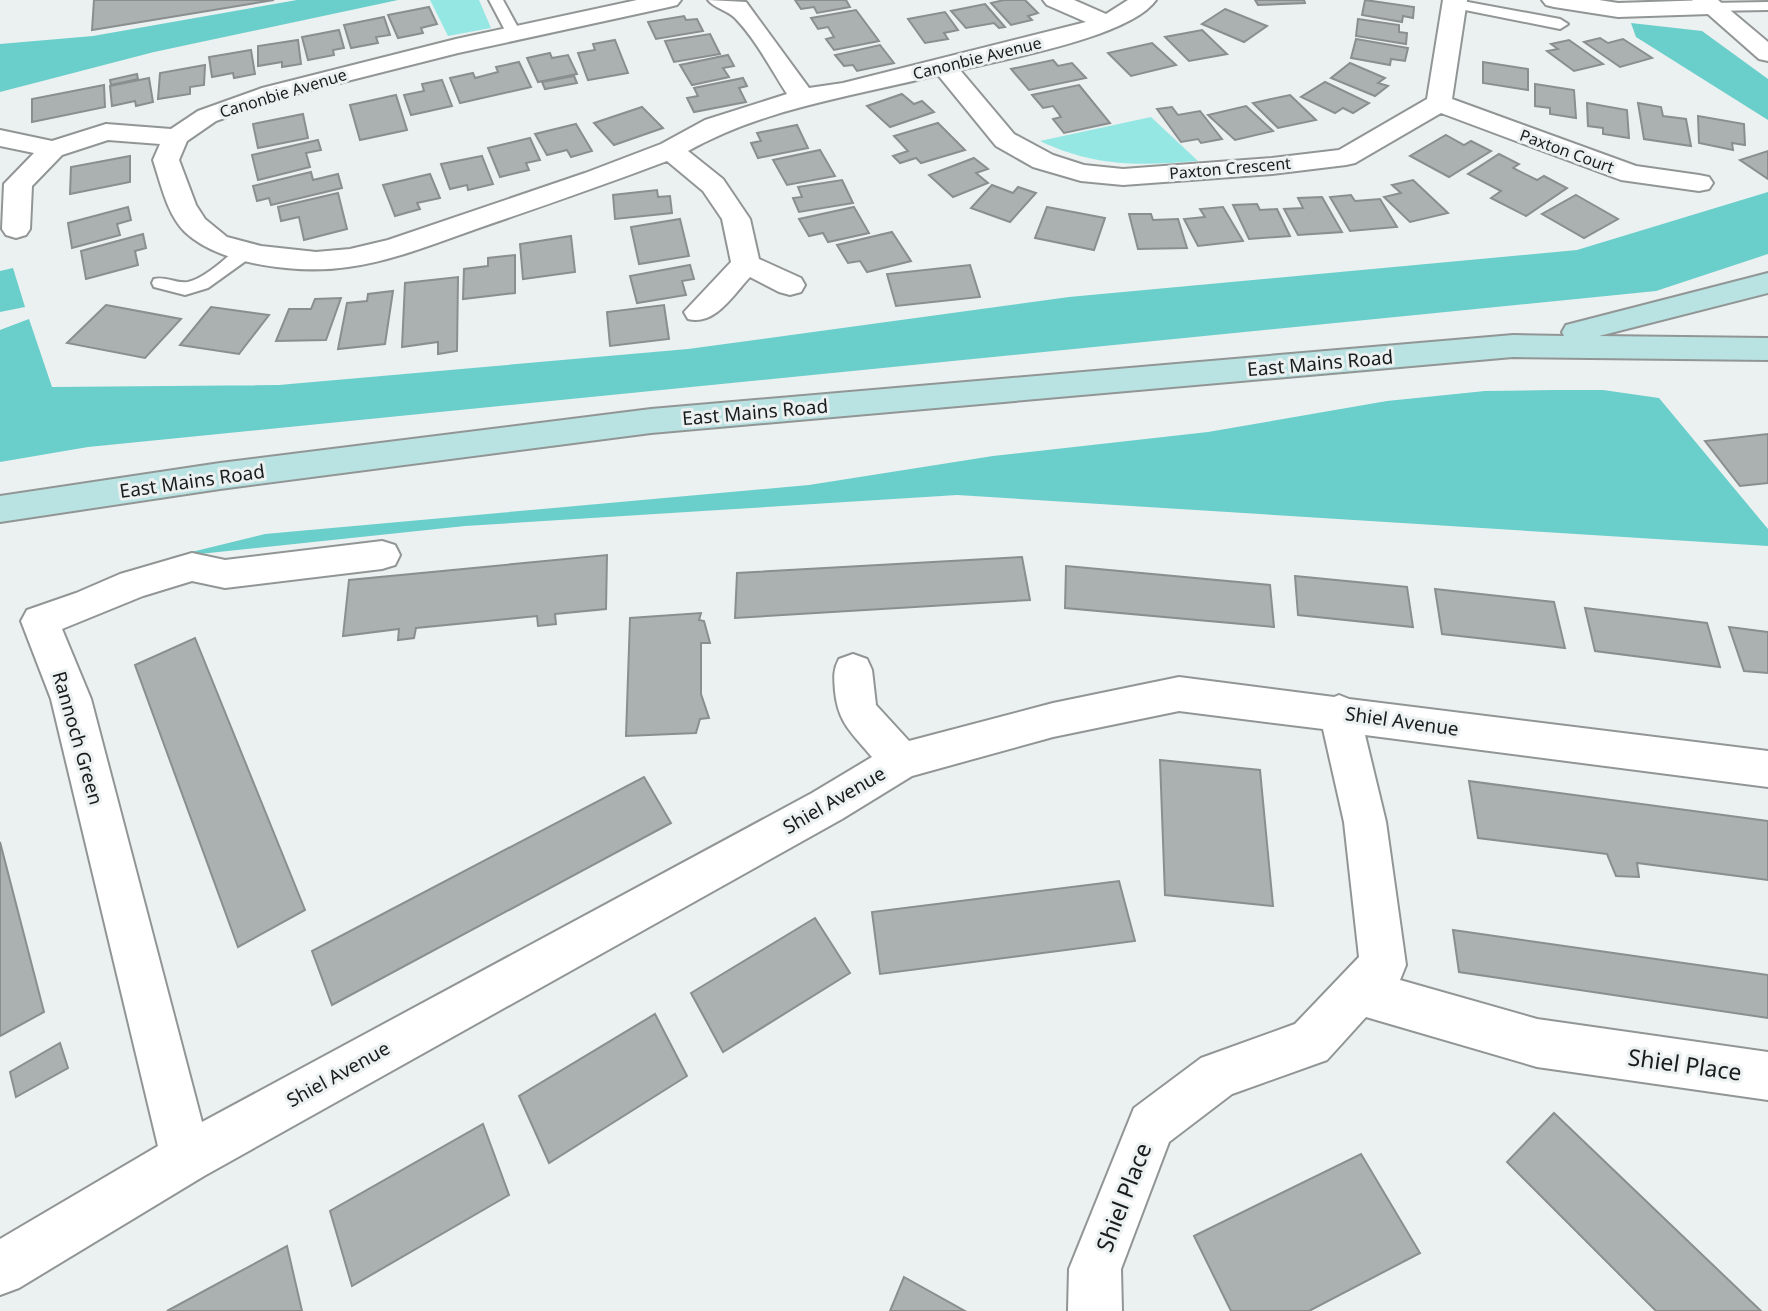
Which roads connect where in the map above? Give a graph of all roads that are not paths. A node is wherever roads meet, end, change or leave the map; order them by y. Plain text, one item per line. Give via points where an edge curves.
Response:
1 (496, 0) edge
2 (669, 0) edge
3 (720, 0) edge
4 (1055, 0) edge
5 (1144, 0) edge
6 (1554, 0) edge
7 (1455, 2) edge
8 (1707, 3) edge
9 (1768, 6) edge
10 (1107, 23) junction
11 (1560, 24) dead end
12 (513, 33) junction
13 (1768, 54) edge
14 (943, 66) junction
15 (802, 97) junction
16 (1439, 103) junction
17 (176, 137) junction
18 (0, 138) edge
19 (53, 149) junction
20 (670, 150) junction
21 (1631, 174) junction
22 (1699, 183) dead end
23 (1633, 202) dead end
24 (16, 229) dead end
25 (247, 251) junction
26 (746, 264) junction
27 (161, 283) dead end
28 (1768, 283) edge
29 (790, 285) dead end
30 (699, 312) dead end
31 (1513, 346) junction
32 (1768, 349) edge
33 (0, 509) edge
34 (382, 555) dead end
35 (853, 670) dead end
36 (1339, 712) junction
37 (901, 761) junction
38 (1768, 769) edge
39 (1359, 990) junction
40 (1768, 1076) edge
41 (186, 1158) junction
42 (0, 1269) edge
43 (1095, 1311) edge

1 - 12 lane
2 - 12 street, Canonbie Avenue
3 - 15 street via 738,7 749,19
4 - 10 street
5 - 10 street, Canonbie Avenue
6 - 8 street via 1618,10
7 - 11 lane
7 - 16 street
8 - 9 lane
8 - 13 street
10 - 14 street, Canonbie Avenue
12 - 17 street, Canonbie Avenue via 271,93 208,116
14 - 15 street, Canonbie Avenue
14 - 16 street, Paxton Crescent via 1005,140 1043,161 1081,173 1123,177 1346,157
15 - 20 street, Canonbie Avenue via 714,126
16 - 21 street, Paxton Court
17 - 19 street via 106,132
17 - 25 street, Canonbie Avenue via 166,160 194,225 217,243
18 - 19 street
19 - 24 street via 18,184
20 - 25 street, Canonbie Avenue via 396,247 350,258 316,261
20 - 26 street via 713,185 736,219
21 - 22 street, Paxton Court
21 - 23 street
25 - 27 lane via 201,284 185,289
26 - 29 street
26 - 30 street
28 - 31 main road, East Mains Road
31 - 32 main road, East Mains Road
31 - 33 main road, East Mains Road via 651,421
34 - 41 street, Rannoch Green via 225,574 192,567 133,584 40,621 71,699
35 - 37 street via 858,711
36 - 37 street, Shiel Avenue via 1179,694 1053,720
36 - 38 street, Shiel Avenue
36 - 39 street, Shiel Place via 1364,822 1383,965
37 - 41 street, Shiel Avenue
39 - 40 street, Shiel Place via 1537,1043
39 - 43 street, Shiel Place via 1310,1043 1218,1075 1150,1125 1095,1269
41 - 42 street, Shiel Avenue

